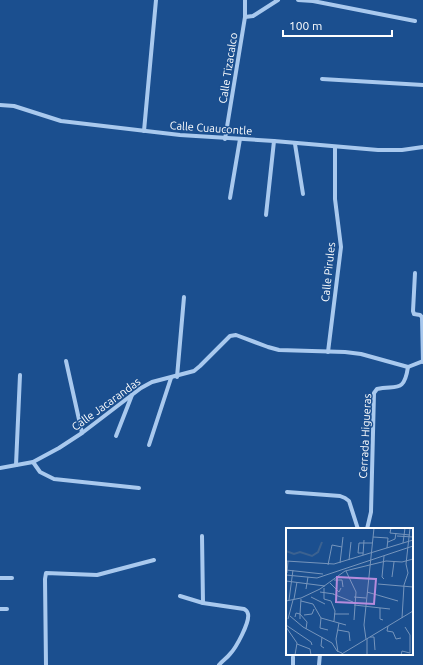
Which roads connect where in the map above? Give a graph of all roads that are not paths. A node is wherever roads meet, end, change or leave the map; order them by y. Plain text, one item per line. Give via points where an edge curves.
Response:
1 (156, 0) edge
2 (245, 0) edge
3 (278, 0) edge
4 (298, 0) edge
5 (246, 17) junction
6 (415, 21) dead end
7 (322, 79) dead end
8 (423, 85) edge
9 (0, 105) edge
10 (144, 131) junction
11 (225, 139) junction
12 (240, 139) junction
13 (274, 141) junction
14 (295, 144) junction
15 (335, 147) junction
16 (423, 147) edge
17 (303, 194) dead end
18 (230, 198) dead end
19 (266, 215) dead end
20 (415, 273) dead end
21 (184, 297) dead end
22 (328, 352) junction
23 (66, 361) dead end
24 (423, 362) edge
25 (408, 367) junction
26 (20, 375) dead end
27 (177, 377) junction
28 (171, 378) junction
29 (132, 394) junction
30 (82, 433) junction
31 (116, 436) dead end
32 (149, 445) dead end
33 (33, 462) junction
34 (16, 465) junction
35 (0, 468) edge
36 (139, 488) dead end
37 (287, 492) dead end
38 (358, 528) edge
39 (367, 528) edge
40 (202, 536) dead end
41 (154, 560) dead end
42 (0, 578) edge
43 (12, 578) dead end
44 (180, 596) dead end
45 (203, 603) junction
46 (0, 609) edge
47 (7, 609) dead end
48 (320, 655) edge
49 (293, 657) dead end
50 (46, 665) edge
51 (219, 665) edge
52 (293, 665) edge
53 (319, 665) edge

1 - 10 street
2 - 5 street, Calle Tizacalco
3 - 5 street via 253,16
4 - 6 street
5 - 11 street, Calle Tizacalco
7 - 8 street
9 - 10 street, Calle Cuaucontle via 14,106 61,121
10 - 11 street, Calle Cuaucontle
11 - 12 street, Calle Cuaucontle
12 - 13 street, Calle Cuaucontle
12 - 18 street
13 - 14 street, Calle Cuaucontle
13 - 19 street
14 - 15 street, Calle Cuaucontle
14 - 17 street
15 - 16 street, Calle Cuaucontle via 402,150
15 - 22 street, Calle Pirules via 335,199 341,247
20 - 24 street via 413,311 422,317
21 - 27 street
22 - 25 street, Calle Jacarandas via 361,354
22 - 27 street, Calle Jacarandas via 279,350 236,335 230,336 194,371
23 - 30 street
24 - 25 street
25 - 39 street, Cerrada Higueras via 406,379 402,384 398,387 377,389 374,393 371,512
26 - 34 street
27 - 28 street, Calle Jacarandas
28 - 29 street, Calle Jacarandas via 152,382
28 - 32 street
29 - 30 street, Calle Jacarandas
29 - 31 street
30 - 33 street, Calle Jacarandas
33 - 34 street, Calle Jacarandas
33 - 36 street via 40,472 54,479
34 - 35 street, Calle Jacarandas
37 - 38 street via 345,498 349,501
40 - 45 street
41 - 50 street via 97,575 46,573
42 - 43 street
44 - 45 street
45 - 51 street via 244,609 248,612 247,622 236,646
46 - 47 street
48 - 53 street
49 - 52 street

